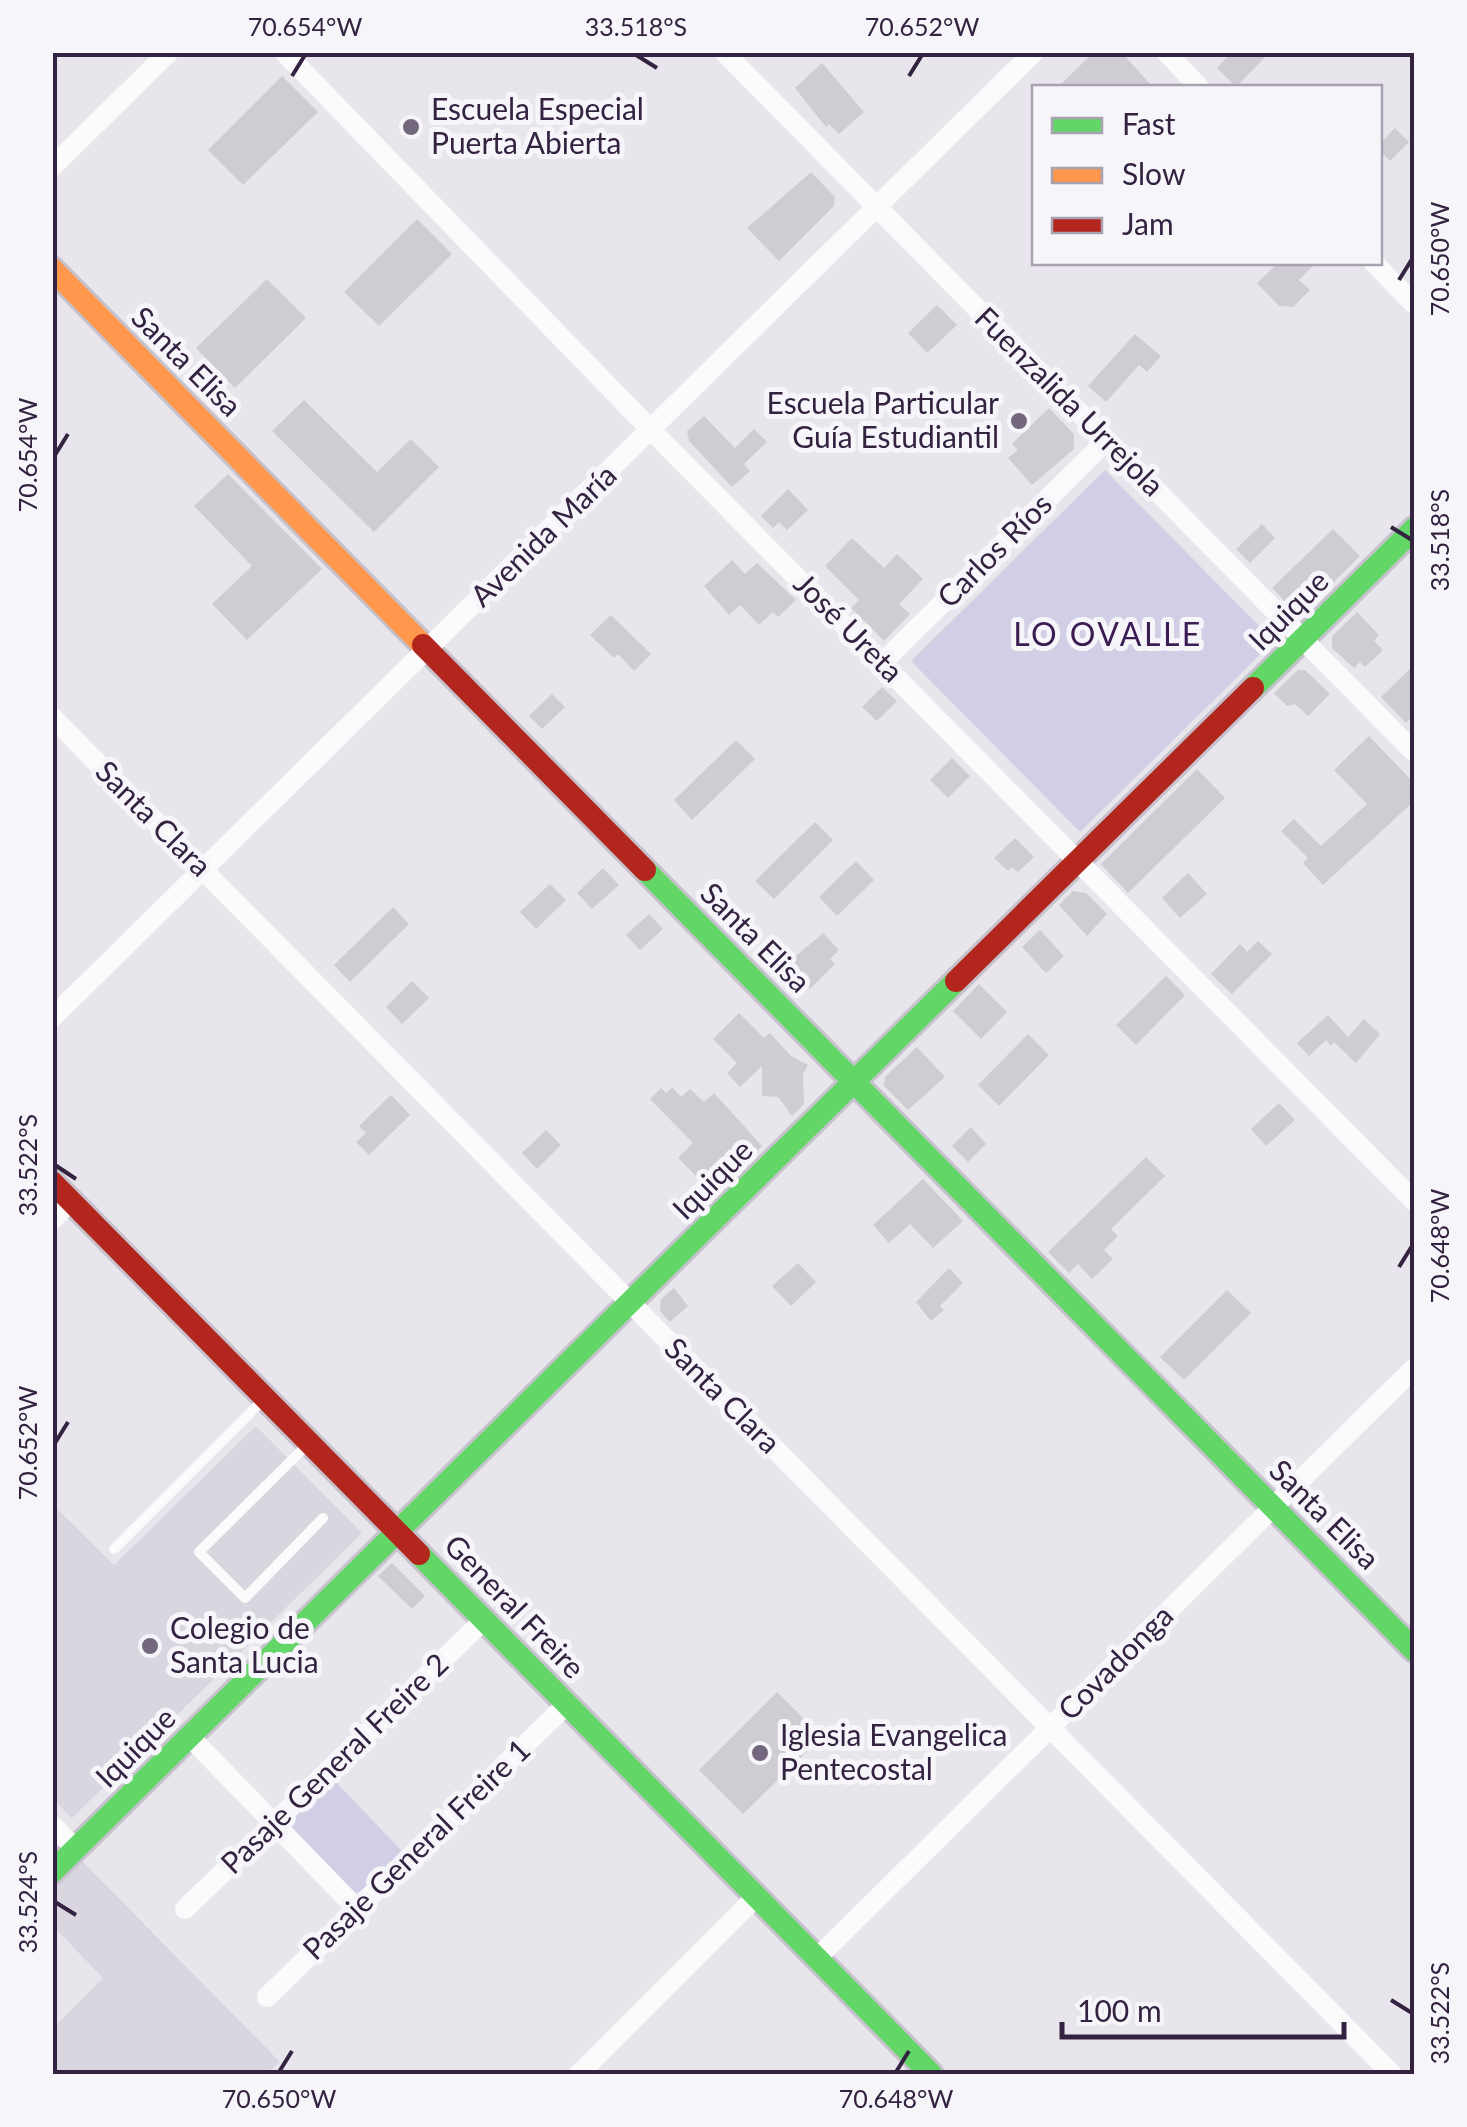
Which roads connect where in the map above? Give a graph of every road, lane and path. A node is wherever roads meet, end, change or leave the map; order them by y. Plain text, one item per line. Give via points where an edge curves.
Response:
1 (168, 52) edge
2 (284, 52) edge
3 (724, 52) edge
4 (1034, 52) edge
5 (1166, 52) edge
6 (1197, 85) edge
7 (52, 167) edge
8 (877, 207) junction
9 (1377, 265) edge
10 (52, 269) edge
11 (1414, 304) edge
12 (652, 430) junction
13 (1107, 440) junction
14 (1414, 529) edge
15 (1304, 639) junction
16 (428, 650) junction
17 (882, 662) junction
18 (52, 717) edge
19 (1414, 752) edge
20 (1080, 861) junction
21 (203, 870) junction
22 (52, 1018) edge
23 (855, 1082) junction
24 (52, 1182) edge
25 (71, 1201) junction
26 (1414, 1202) edge
27 (52, 1220) edge
28 (630, 1303) junction
29 (1414, 1368) edge
30 (265, 1398) junction
31 (309, 1442) junction
32 (1274, 1507) junction
33 (323, 1518) dead end
34 (398, 1532) junction
35 (114, 1550) dead end
36 (484, 1620) junction
37 (1414, 1650) edge
38 (567, 1704) junction
39 (1050, 1728) junction
40 (190, 1737) junction
41 (274, 1823) junction
42 (52, 1825) edge
43 (76, 1849) junction
44 (52, 1872) edge
45 (756, 1897) junction
46 (185, 1909) dead end
47 (357, 1909) junction
48 (816, 1958) junction
49 (267, 1997) dead end
50 (578, 2074) edge
51 (931, 2074) edge
52 (1392, 2074) edge

1 - 7 street
2 - 12 street, José Ureta
3 - 8 street, Fuenzalida Urrejola
4 - 8 street, Avenida María
5 - 6 street
8 - 12 street, Avenida María
8 - 13 street, Fuenzalida Urrejola
9 - 11 street
10 - 16 street, Santa Elisa
12 - 16 street, Avenida María
12 - 17 street, José Ureta
13 - 15 street, Fuenzalida Urrejola
13 - 17 street, Carlos Ríos
14 - 15 street, Iquique
15 - 19 street, Fuenzalida Urrejola
15 - 20 street, Iquique
16 - 21 street, Avenida María
16 - 23 street, Santa Elisa
17 - 20 street, José Ureta
18 - 21 street, Santa Clara
20 - 23 street, Iquique
20 - 26 street, José Ureta
21 - 22 street, Avenida María
21 - 28 street, Santa Clara
23 - 28 street, Iquique
23 - 32 street, Santa Elisa
24 - 25 street, General Freire
25 - 27 street
25 - 30 street, General Freire
28 - 34 street, Iquique
28 - 39 street, Santa Clara
29 - 32 street, Covadonga
30 - 31 street, General Freire
30 - 35 lane
31 - 33 lane via 199,1552 244,1598
31 - 34 street, General Freire
32 - 37 street, Santa Elisa
32 - 39 street, Covadonga
34 - 36 street, General Freire
34 - 40 street, Iquique
36 - 38 street, General Freire
36 - 41 street, Pasaje General Freire 2
38 - 45 street, General Freire
38 - 47 street, Pasaje General Freire 1
39 - 48 street, Covadonga
39 - 52 street, Santa Clara
40 - 41 street
40 - 43 street, Iquique
41 - 46 street, Pasaje General Freire 2
41 - 47 street
42 - 43 street
43 - 44 street, Iquique
45 - 48 street, General Freire
45 - 50 street
47 - 49 street, Pasaje General Freire 1
48 - 51 street, General Freire

